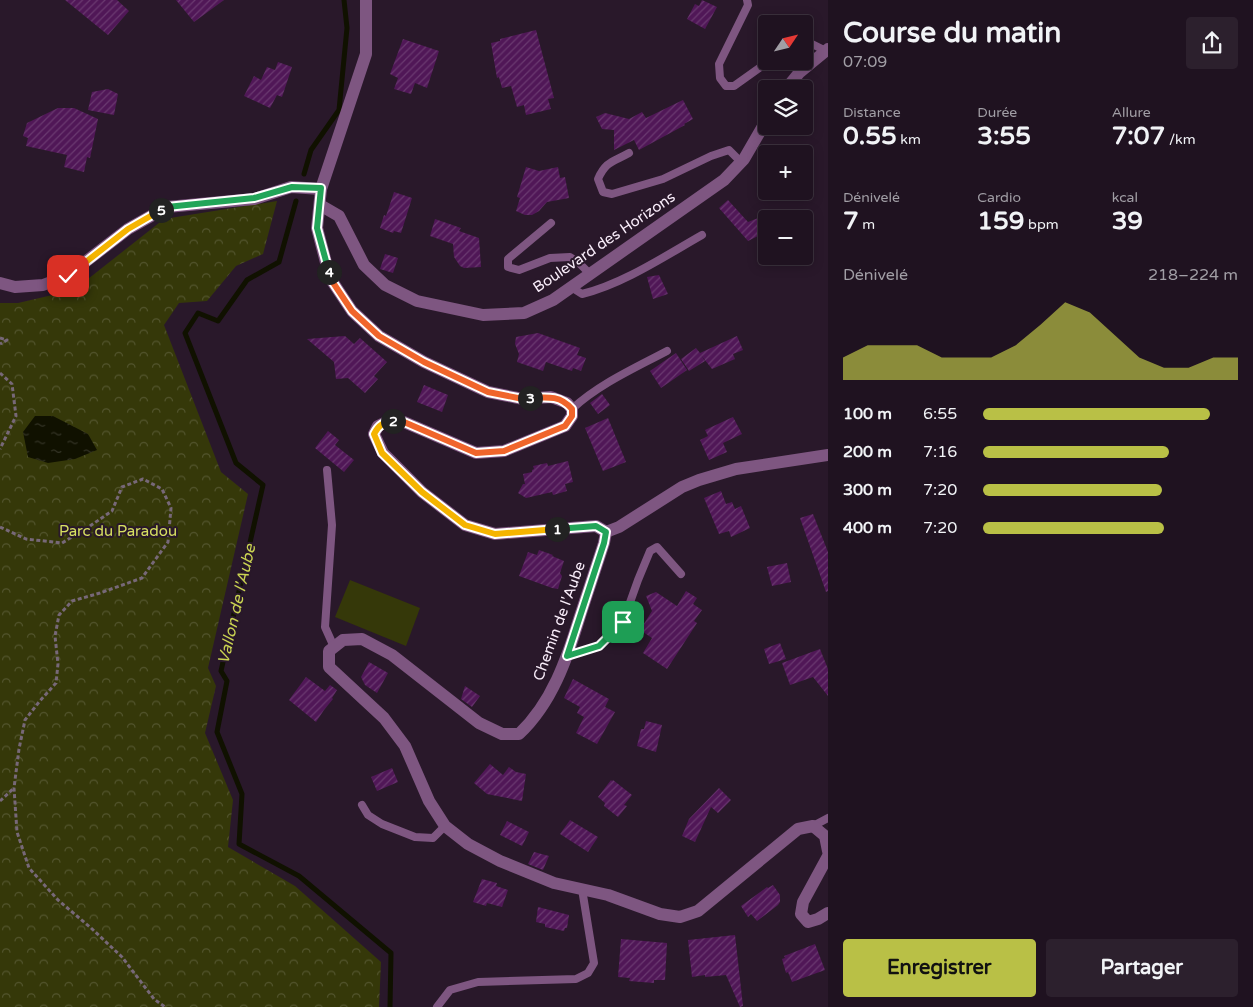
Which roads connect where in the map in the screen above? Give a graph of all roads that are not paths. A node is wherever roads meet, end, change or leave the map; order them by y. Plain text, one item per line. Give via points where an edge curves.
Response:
1 (366, 0) edge
2 (747, 0) edge
3 (813, 44) edge
4 (827, 50) edge
5 (758, 69) edge
6 (793, 80) edge
7 (758, 135) edge
8 (629, 153) dead end
9 (741, 162) junction
10 (321, 188) junction
11 (320, 205) junction
12 (551, 223) dead end
13 (702, 235) dead end
14 (590, 274) junction
15 (0, 283) edge
16 (571, 287) junction
17 (667, 351) dead end
18 (572, 409) junction
19 (828, 455) edge
20 (327, 470) dead end
21 (606, 532) junction
22 (681, 574) dead end
23 (334, 647) junction
24 (567, 656) junction
25 (362, 805) dead end
26 (828, 818) edge
27 (445, 826) junction
28 (813, 826) junction
29 (828, 851) edge
30 (828, 856) edge
31 (582, 889) junction
32 (828, 913) edge
33 (437, 1007) edge

1 - 10 street via 366,54
2 - 5 lane via 748,5 719,64 720,78 726,86 734,86
3 - 4 lane
4 - 6 street
7 - 9 street, Boulevard des Horizons
8 - 9 lane via 602,170 598,179 603,192 612,194 663,179 729,150
9 - 14 street, Boulevard des Horizons via 724,180
10 - 11 street
10 - 15 street via 292,187 254,198 167,207 128,229 68,276 43,285
11 - 16 street, Boulevard des Horizons via 339,216 364,265 385,285 417,301 483,315 524,313 553,300
11 - 18 street via 317,228 330,278 352,311 379,336 424,362 488,392 523,399 551,397 567,403
12 - 14 lane via 508,259 508,267 519,270 550,258 570,258
13 - 16 lane via 599,290 582,294
14 - 16 street, Boulevard des Horizons
17 - 18 lane via 583,398
18 - 21 street via 572,416 565,426 504,451 476,453 404,422 388,421 378,426 374,434 382,453 422,492 465,525 495,534 596,526
19 - 21 street via 736,470 699,480
20 - 23 lane via 332,525 325,627
21 - 24 street, Chemin de l'Aube
22 - 24 lane via 657,547 650,551 623,622 599,646
23 - 24 street, Chemin de l'Aube via 343,640 362,639 392,655 479,723 502,734 519,734 531,723 558,680
23 - 27 street via 329,651 329,667 384,718 405,746 429,801
25 - 27 lane via 368,815 382,824 415,837 433,838
26 - 28 lane
27 - 31 street via 468,844 500,861 554,883
28 - 29 street via 825,836
28 - 31 street via 798,829 698,911 680,917 660,914
30 - 32 street via 803,902 801,914 808,922
31 - 33 lane via 594,963 588,973 576,979 478,982 450,990

